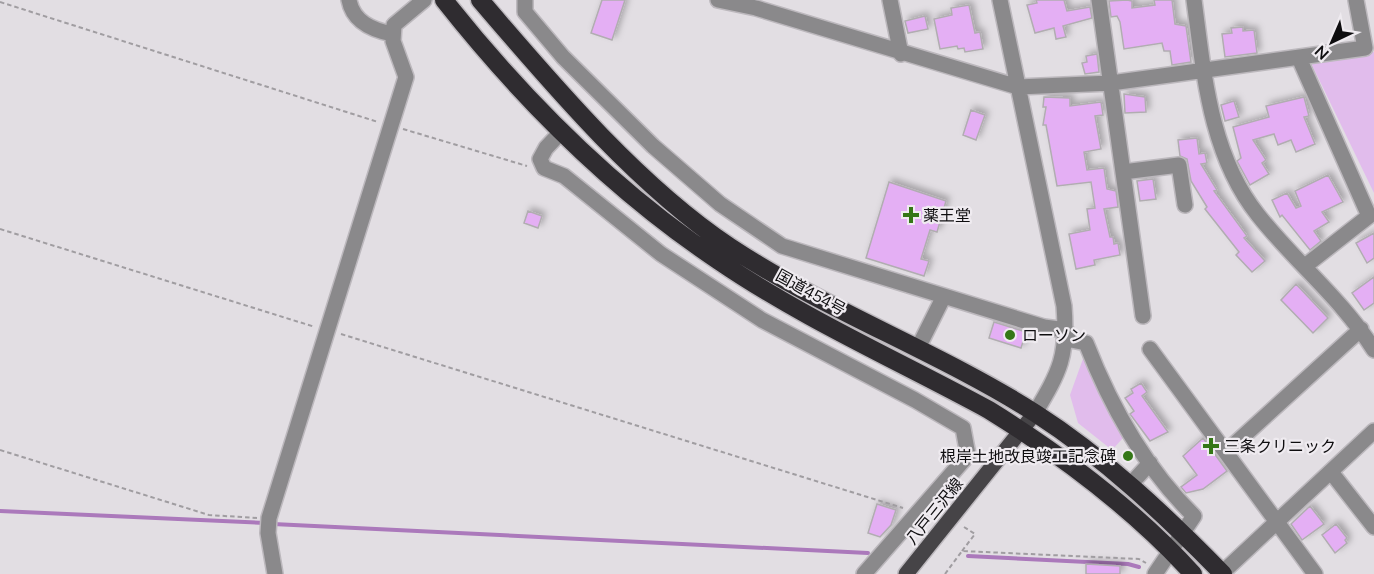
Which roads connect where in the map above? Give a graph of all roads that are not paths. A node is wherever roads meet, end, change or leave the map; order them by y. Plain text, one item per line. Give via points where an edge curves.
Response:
1 (349, 0) edge
2 (424, 0) edge
3 (444, 0) edge
4 (480, 0) edge
5 (525, 0) edge
6 (718, 0) edge
7 (890, 0) edge
8 (1000, 0) edge
9 (1099, 0) edge
10 (1194, 0) edge
11 (1356, 0) edge
12 (757, 4) edge
13 (392, 34) junction
14 (901, 54) junction
15 (1299, 58) junction
16 (1204, 70) junction
17 (1111, 83) junction
18 (1018, 87) junction
19 (561, 132) junction
20 (1123, 172) junction
21 (1185, 204) dead end
22 (1371, 215) edge
23 (1305, 266) junction
24 (944, 296) junction
25 (1143, 315) dead end
26 (1361, 329) junction
27 (1066, 334) junction
28 (918, 348) junction
29 (1150, 349) dead end
30 (1374, 350) edge
31 (1035, 413) junction
32 (1022, 431) junction
33 (1374, 431) edge
34 (1226, 452) junction
35 (1150, 463) junction
36 (1331, 472) junction
37 (1130, 484) junction
38 (1276, 521) junction
39 (1374, 527) edge
40 (1182, 533) junction
41 (1171, 550) junction
42 (1157, 572) edge
43 (275, 574) edge
44 (864, 574) edge
45 (906, 574) edge
46 (1193, 574) edge
47 (1222, 574) edge
48 (1315, 574) edge

1 - 13 street via 366,26
2 - 13 street via 400,17
3 - 19 highway, 国道454号 via 512,82
4 - 28 highway, 国道454号 via 580,112 676,205 777,276
5 - 24 street via 525,12 562,57 652,146 720,204 782,246
6 - 12 street
7 - 14 street
8 - 18 street
9 - 17 street
10 - 16 street
11 - 15 street via 1365,48
12 - 14 street
13 - 43 street via 406,77 269,518
14 - 18 street
15 - 16 street
15 - 22 street
16 - 17 street
16 - 23 street via 1210,109 1228,166 1257,214
17 - 18 street
17 - 20 street
18 - 27 street via 1064,306
19 - 32 highway, 国道454号 via 609,178 720,262
19 - 44 street via 540,159 544,168 564,177 661,254 762,321 963,428 968,455
20 - 21 street via 1179,165
20 - 25 street
22 - 23 street
23 - 26 street
24 - 27 street
24 - 28 street
26 - 30 street
26 - 34 street
27 - 31 street via 1061,368
27 - 35 street via 1086,342 1111,400
28 - 31 highway, 国道454号
29 - 34 street
31 - 32 main road, 八戸三沢線
31 - 37 highway, 国道454号
32 - 41 highway, 国道454号 via 1108,494
32 - 45 main road, 八戸三沢線
33 - 36 street
34 - 38 street
35 - 37 street
35 - 40 street via 1194,516
36 - 38 street
36 - 39 street
37 - 40 highway, 国道454号
38 - 47 street
38 - 48 street
40 - 41 street
40 - 47 highway, 国道454号
41 - 42 street
41 - 46 highway, 国道454号

